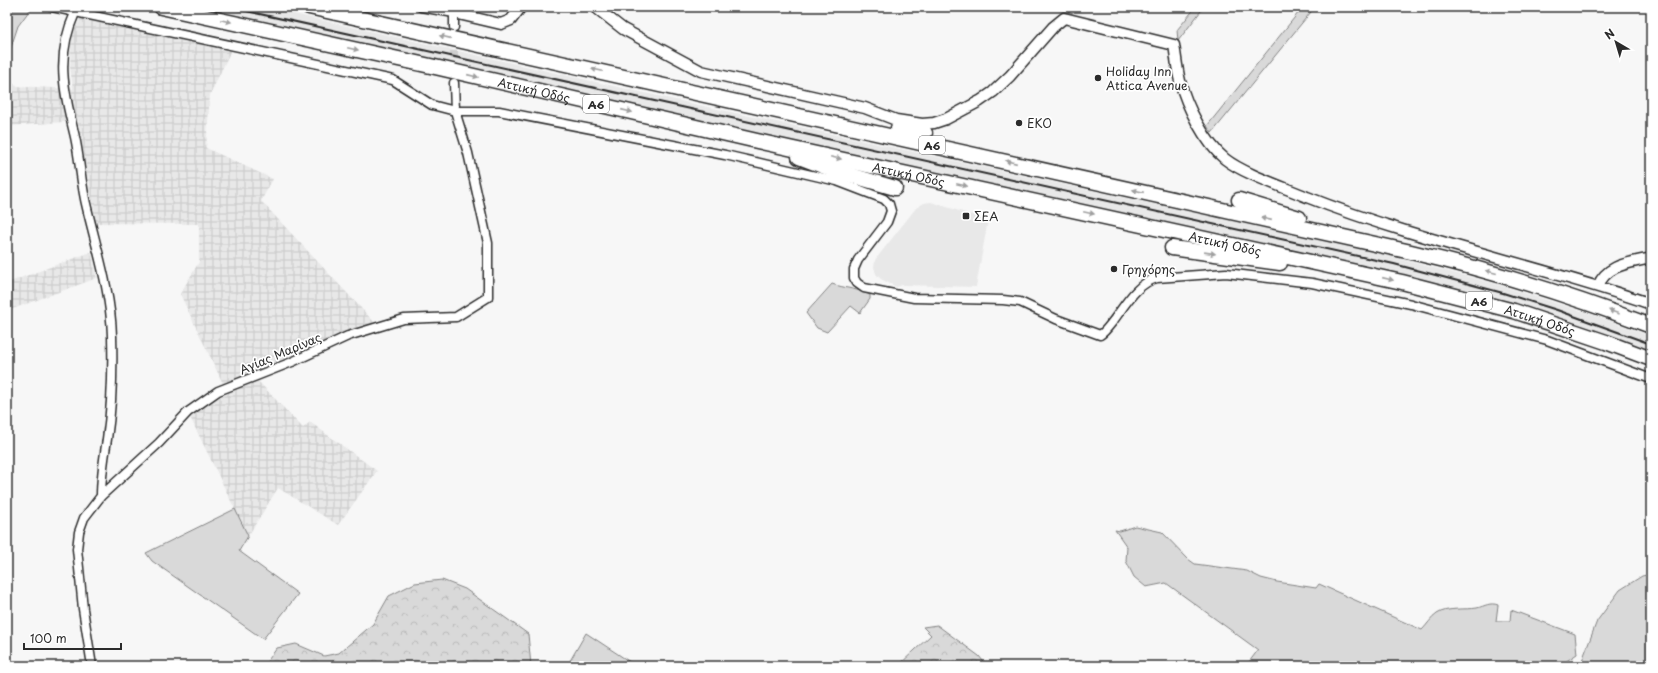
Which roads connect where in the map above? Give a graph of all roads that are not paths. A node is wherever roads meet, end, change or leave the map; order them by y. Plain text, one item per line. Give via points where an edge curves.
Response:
1 (52, 7) edge
2 (161, 7) edge
3 (309, 7) edge
4 (421, 7) edge
5 (521, 7) edge
6 (595, 7) edge
7 (454, 10) edge
8 (75, 13) junction
9 (454, 27) tunnel mouth
10 (454, 83) tunnel mouth
11 (689, 90) junction
12 (456, 111) junction
13 (925, 133) dead end
14 (757, 141) junction
15 (895, 188) dead end
16 (1239, 200) dead end
17 (1359, 240) junction
18 (1172, 248) dead end
19 (1651, 258) edge
20 (1350, 270) junction
21 (1598, 286) junction
22 (1651, 304) edge
23 (1651, 326) edge
24 (1651, 359) edge
25 (1651, 379) edge
26 (101, 496) junction
27 (92, 666) edge

1 - 8 street
2 -> 14 highway, Αττική Οδός / Α6
11 -> 3 highway, Α6
4 - 7 street
5 - 7 street via 511,20 501,24
6 - 21 street via 623,30 701,71 865,108 896,120 917,124 946,119 993,92 1064,18 1174,45 1184,94 1201,129 1225,159 1346,212
7 - 9 street
8 - 12 street via 393,80 432,105
8 - 26 street via 63,49 65,91 78,151 86,207 108,294 112,334 110,402
10 - 12 street
11 - 13 highway via 743,96
17 -> 11 highway, Α6
12 - 25 street via 499,111 598,130 788,168 869,192 889,204 892,211 854,269 854,278 864,288 914,298 1020,302 1100,335 1140,286 1148,280 1226,273 1312,283 1411,304 1547,340
12 - 26 street, Αγίας Μαρίνας via 488,244 488,298 456,316 404,319 348,336 292,362 218,391 188,412 159,443
14 - 15 highway via 834,170
14 -> 20 highway, Αττική Οδός / Α6
16 - 17 highway via 1331,227
23 -> 17 highway, Α6 via 1546,288
18 -> 20 highway via 1305,267
19 - 21 street via 1607,272
20 -> 24 highway, Αττική Οδός / Α6 via 1493,305
21 - 22 street
26 - 27 street, Αγίας Μαρίνας via 84,518 77,548

